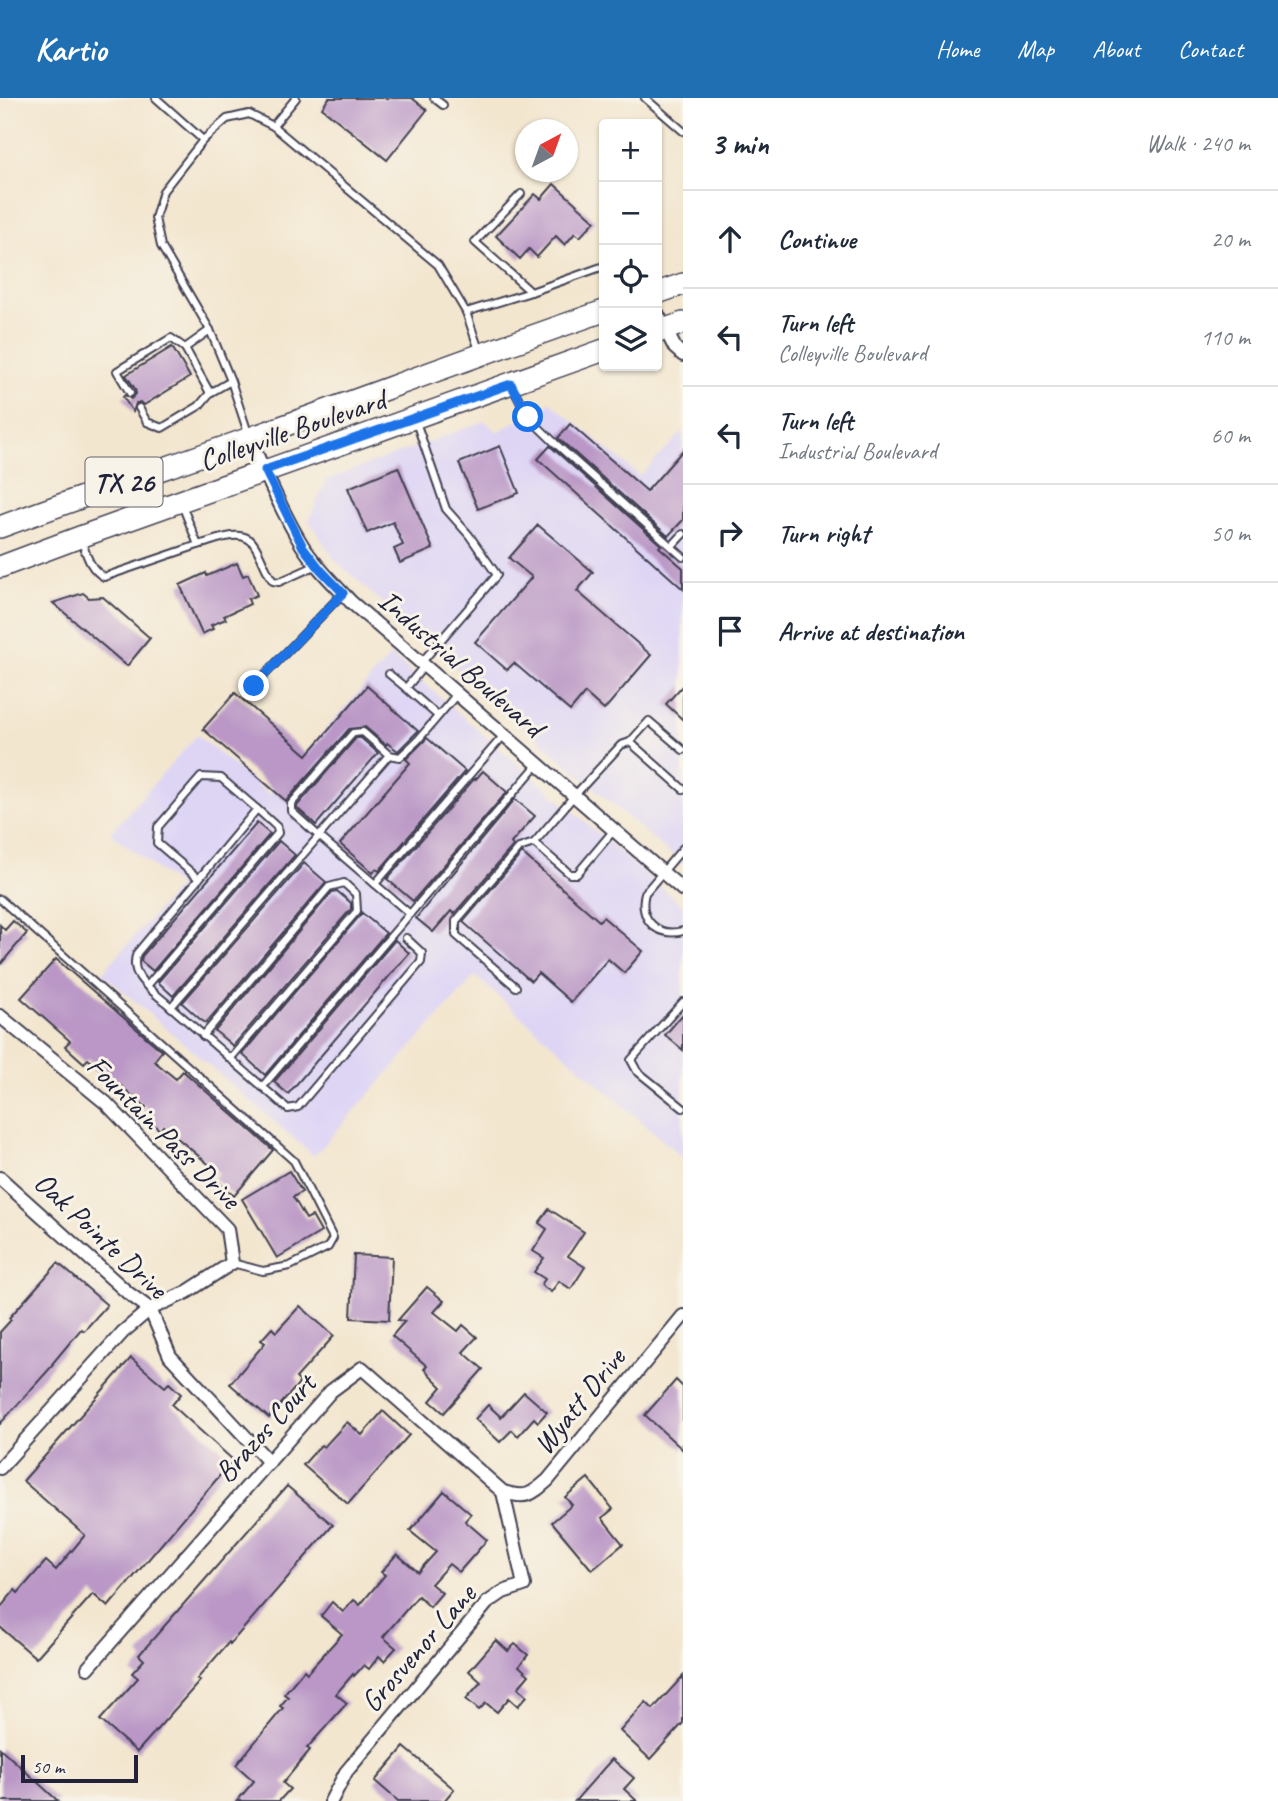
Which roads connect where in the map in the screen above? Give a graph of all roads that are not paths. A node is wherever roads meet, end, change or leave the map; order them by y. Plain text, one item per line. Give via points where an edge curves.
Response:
1 (156, 98) edge
2 (296, 98) edge
3 (434, 98) edge
4 (645, 98) edge
5 (443, 105) dead end
6 (273, 126) junction
7 (683, 131) edge
8 (203, 140) junction
9 (521, 194) dead end
10 (599, 268) edge
11 (683, 285) edge
12 (662, 291) edge
13 (531, 292) junction
14 (466, 312) junction
15 (599, 313) edge
16 (665, 324) edge
17 (210, 330) junction
18 (185, 348) junction
19 (599, 353) edge
20 (481, 354) junction
21 (683, 355) edge
22 (231, 381) junction
23 (511, 384) junction
24 (130, 393) dead end
25 (210, 393) junction
26 (139, 408) dead end
27 (414, 419) junction
28 (249, 438) junction
29 (265, 470) junction
30 (180, 502) junction
31 (0, 527) edge
32 (683, 534) edge
33 (80, 537) junction
34 (198, 545) junction
35 (671, 546) junction
36 (683, 556) edge
37 (317, 565) junction
38 (0, 567) edge
39 (343, 593) junction
40 (422, 664) junction
41 (389, 674) dead end
42 (254, 686) dead end
43 (406, 688) junction
44 (457, 694) junction
45 (438, 716) junction
46 (505, 735) junction
47 (630, 743) junction
48 (683, 750) edge
49 (389, 755) junction
50 (538, 764) junction
51 (683, 789) edge
52 (575, 796) junction
53 (257, 809) junction
54 (614, 830) junction
55 (319, 836) junction
56 (534, 843) junction
57 (683, 848) edge
58 (663, 872) junction
59 (199, 879) junction
60 (376, 884) junction
61 (683, 890) edge
62 (0, 899) edge
63 (411, 914) junction
64 (683, 931) edge
65 (406, 938) dead end
66 (148, 986) junction
67 (516, 986) dead end
68 (683, 1002) edge
69 (171, 1007) junction
70 (0, 1016) edge
71 (203, 1036) junction
72 (230, 1059) junction
73 (262, 1087) junction
74 (683, 1108) edge
75 (0, 1178) edge
76 (232, 1263) junction
77 (150, 1309) junction
78 (682, 1320) edge
79 (269, 1462) junction
80 (0, 1468) edge
81 (503, 1492) junction
82 (88, 1668) dead end
83 (331, 1801) edge

1 - 8 lane
2 - 6 lane
3 - 5 lane
4 - 7 lane
6 - 8 lane via 249,114 227,119
6 - 14 lane via 438,265
8 - 17 lane via 163,191 155,218 161,246
9 - 13 lane via 475,242
10 - 13 lane
11 - 12 main road
13 - 14 lane
14 - 20 lane
15 - 20 main road, Colleyville Boulevard / TX 26
16 - 21 street
17 - 18 lane
17 - 22 lane
18 - 24 lane via 171,338 117,371
18 - 25 lane
19 - 23 main road, Colleyville Boulevard / TX 26
20 - 28 main road, Colleyville Boulevard / TX 26
22 - 25 lane
22 - 28 lane
23 - 27 main road, Colleyville Boulevard / TX 26
23 - 35 lane via 528,417
25 - 26 lane via 199,406 162,428 147,422
27 - 29 main road, Colleyville Boulevard / TX 26
27 - 40 lane via 446,509 497,575
28 - 29 street, Industrial Boulevard
28 - 31 main road, Colleyville Boulevard / TX 26
29 - 30 main road, Colleyville Boulevard / TX 26
29 - 37 street, Industrial Boulevard via 303,547
30 - 33 main road, Colleyville Boulevard / TX 26
30 - 34 lane
32 - 35 lane
33 - 34 lane via 92,567 104,577
33 - 38 main road, Colleyville Boulevard / TX 26
34 - 37 lane via 237,535 247,537 273,581
35 - 36 lane
37 - 39 street, Industrial Boulevard
39 - 40 street, Industrial Boulevard
39 - 42 lane
40 - 43 lane
40 - 44 street, Industrial Boulevard
41 - 43 lane
43 - 45 lane
44 - 45 lane
44 - 46 street, Industrial Boulevard
45 - 49 lane via 400,757
46 - 50 street, Industrial Boulevard
46 - 60 lane
47 - 48 lane via 649,721
47 - 51 lane
47 - 52 lane via 621,745
49 - 55 lane
49 - 55 lane via 363,732 353,733 291,804 291,811
50 - 52 street, Industrial Boulevard
50 - 63 lane
52 - 54 street, Industrial Boulevard
52 - 56 lane
53 - 59 lane
53 - 59 lane via 221,778 201,777 158,827 158,843
53 - 66 lane via 278,833
54 - 56 lane via 577,874 570,874
54 - 58 street, Industrial Boulevard
55 - 60 lane
55 - 69 lane
56 - 67 lane via 519,848 456,921 456,935
57 - 58 lane
58 - 61 street, Industrial Boulevard
58 - 64 lane via 645,893 643,911 660,931
59 - 66 lane via 137,953 137,977
60 - 63 lane
62 - 76 lane via 294,1161 333,1238 328,1247 290,1266 263,1271
63 - 73 lane
65 - 73 lane via 422,953 421,962 298,1107 288,1109
66 - 69 lane
68 - 74 lane via 631,1060 637,1071
69 - 71 lane
70 - 76 street, Fountain Pass Drive via 106,1102 227,1229
71 - 72 lane
71 - 72 lane via 329,887 344,883 356,894 357,911
72 - 73 lane
75 - 77 street, Oak Pointe Drive
76 - 77 street
77 - 79 street, Oak Pointe Drive via 170,1356
77 - 80 street via 123,1332
78 - 81 street, Wyatt Drive via 548,1480 533,1494 520,1497
79 - 81 street, Brazos Court via 331,1391 362,1368
79 - 82 street, Brazos Court
81 - 83 street, Grosvenor Lane via 524,1585 487,1602 346,1772

